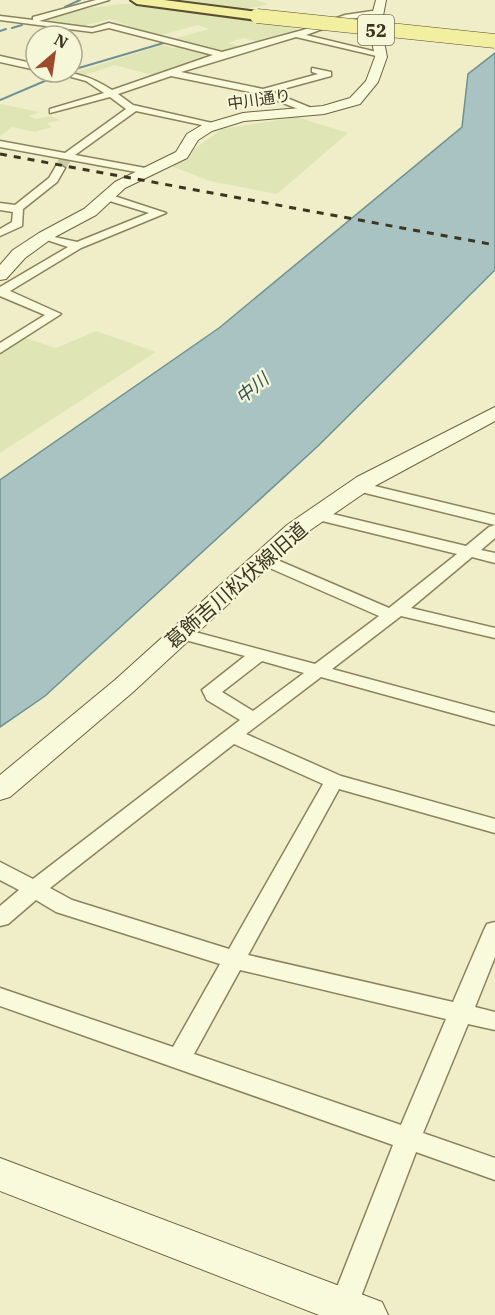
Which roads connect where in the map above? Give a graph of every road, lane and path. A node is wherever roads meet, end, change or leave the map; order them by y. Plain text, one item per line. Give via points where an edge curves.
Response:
1 (105, 0) edge
2 (137, 0) edge
3 (380, 6) edge
4 (0, 18) edge
5 (28, 21) junction
6 (0, 29) edge
7 (295, 35) junction
8 (495, 40) edge
9 (381, 54) junction
10 (222, 55) junction
11 (0, 59) edge
12 (24, 64) edge
13 (315, 70) dead end
14 (169, 72) junction
15 (84, 78) edge
16 (263, 92) junction
17 (110, 94) junction
18 (134, 108) junction
19 (53, 111) dead end
20 (311, 111) junction
21 (216, 125) junction
22 (0, 144) edge
23 (66, 158) junction
24 (60, 168) tunnel mouth
25 (147, 171) junction
26 (107, 197) junction
27 (7, 209) edge
28 (17, 225) junction
29 (0, 233) edge
30 (47, 235) junction
31 (77, 246) junction
32 (0, 275) edge
33 (1, 292) edge
34 (0, 349) edge
35 (495, 413) edge
36 (358, 487) junction
37 (316, 515) junction
38 (495, 520) edge
39 (495, 530) edge
40 (470, 552) junction
41 (495, 558) edge
42 (262, 559) junction
43 (395, 613) junction
44 (180, 633) junction
45 (495, 633) edge
46 (259, 655) junction
47 (318, 671) junction
48 (495, 719) edge
49 (254, 720) junction
50 (234, 736) junction
51 (334, 781) junction
52 (0, 790) edge
53 (495, 826) edge
54 (0, 870) edge
55 (33, 890) junction
56 (0, 918) edge
57 (495, 930) edge
58 (234, 959) junction
59 (0, 998) edge
60 (461, 1012) junction
61 (495, 1021) edge
62 (180, 1059) junction
63 (408, 1139) junction
64 (495, 1169) edge
65 (0, 1174) edge
66 (351, 1312) edge

1 - 5 street
2 - 8 main road, 52, bridge
3 - 7 street
3 - 9 street, 中川通り via 375,33
4 - 5 street
5 - 6 street
5 - 10 street via 92,30 109,25
7 - 9 street
7 - 10 street
9 - 20 street, 中川通り via 372,82 355,101
10 - 14 street
11 - 12 street
13 - 16 street via 328,74
14 - 16 street
14 - 17 street
15 - 17 street
16 - 20 street
17 - 18 street
17 - 19 street
18 - 21 street
18 - 23 street
20 - 21 street, 中川通り via 257,115
21 - 25 street, 中川通り via 192,137 182,155
22 - 23 street
23 - 25 street
24 - 27 street via 53,180
25 - 26 street, 中川通り
26 - 30 street, 中川通り via 90,212
26 - 31 street via 160,213
27 - 28 street
28 - 29 street
28 - 30 street
30 - 31 street
30 - 32 street, 中川通り via 19,254
31 - 33 street
33 - 34 street via 55,314
35 - 36 street, 葛飾吉川松伏線旧道
36 - 37 street, 葛飾吉川松伏線旧道
36 - 38 street
37 - 40 street
37 - 42 street, 葛飾吉川松伏線旧道
39 - 40 street
40 - 41 street
40 - 43 street
42 - 43 street
42 - 44 street, 葛飾吉川松伏線旧道
43 - 45 street
43 - 47 street
44 - 46 street
44 - 52 street, 葛飾吉川松伏線旧道 via 83,722
46 - 47 street
46 - 49 street via 211,690
47 - 48 street
47 - 49 street
49 - 50 street
50 - 51 street
50 - 55 street via 81,849
51 - 53 street
51 - 58 street
54 - 55 street
55 - 56 street
55 - 58 street via 63,906
57 - 60 street
58 - 60 street
58 - 62 street
59 - 62 street
60 - 61 street
60 - 63 street
62 - 63 street
63 - 64 street
63 - 66 street
65 - 66 street

